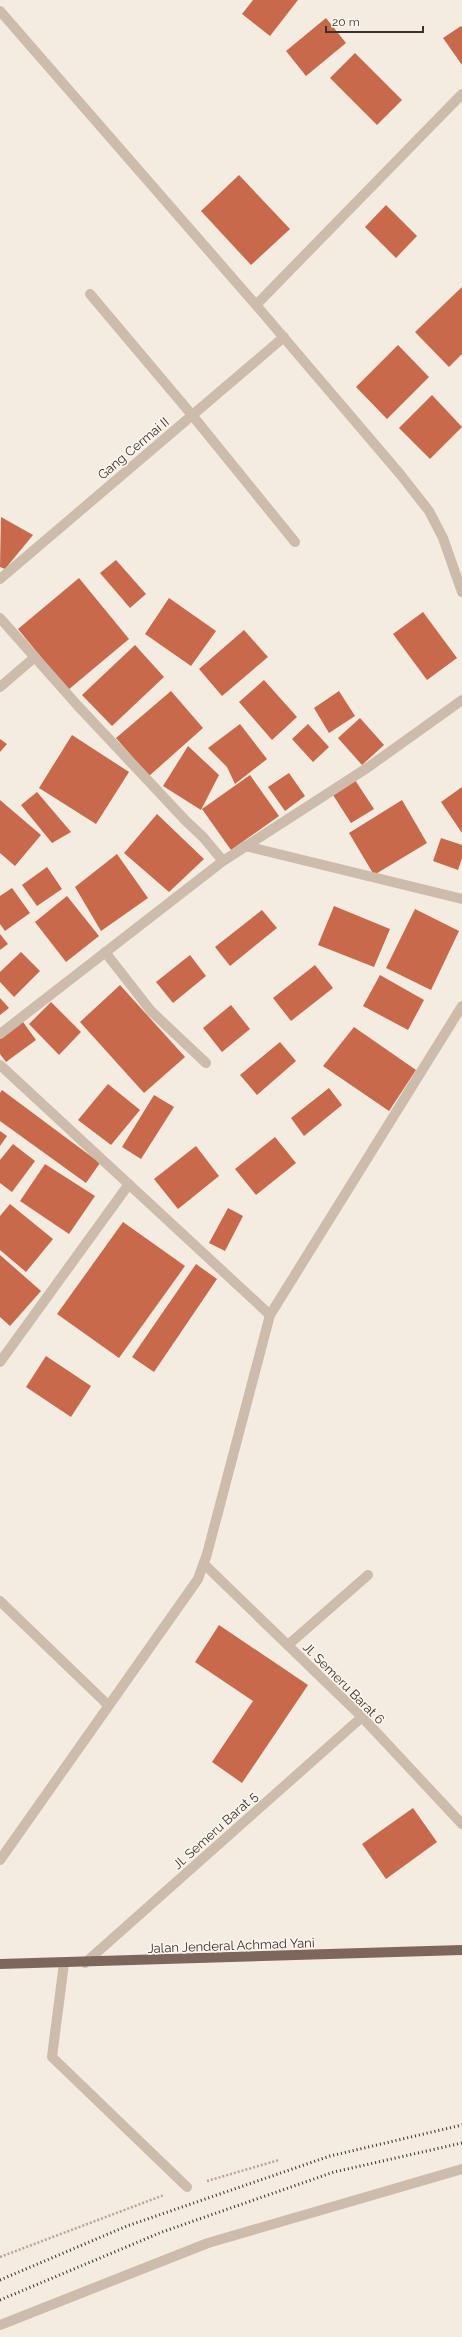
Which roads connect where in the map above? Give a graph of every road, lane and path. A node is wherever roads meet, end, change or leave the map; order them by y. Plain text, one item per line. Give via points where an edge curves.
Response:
1 (0, 11) edge
2 (462, 94) edge
3 (90, 294) dead end
4 (256, 305) junction
5 (284, 337) junction
6 (192, 415) junction
7 (295, 542) dead end
8 (0, 579) edge
9 (462, 592) edge
10 (0, 618) edge
11 (35, 657) junction
12 (0, 687) edge
13 (462, 700) edge
14 (245, 846) junction
15 (223, 861) junction
16 (462, 899) edge
17 (105, 952) junction
18 (462, 1006) edge
19 (0, 1034) edge
20 (206, 1063) dead end
21 (0, 1065) edge
22 (130, 1184) junction
23 (270, 1315) junction
24 (0, 1362) edge
25 (204, 1564) junction
26 (368, 1575) dead end
27 (0, 1601) edge
28 (288, 1645) junction
29 (108, 1705) junction
30 (362, 1717) junction
31 (462, 1824) edge
32 (0, 1860) edge
33 (462, 1950) edge
34 (64, 1963) junction
35 (85, 1963) junction
36 (0, 1964) edge
37 (279, 2160) dead end
38 (462, 2169) edge
39 (187, 2187) junction
40 (0, 2257) edge
41 (0, 2325) edge

1 - 4 street
2 - 4 street
3 - 6 street
4 - 5 street
5 - 6 street, Gang Cermai II
5 - 9 street via 429,511 443,538
6 - 7 street
6 - 8 street, Gang Cermai II
10 - 11 street
11 - 12 street
11 - 15 street
13 - 14 street via 367,768
14 - 15 street
14 - 16 street
15 - 17 street
17 - 19 street
17 - 20 street via 151,1011
18 - 23 street
21 - 22 street
22 - 23 street
22 - 24 street
23 - 25 street
25 - 28 street, Jl. Semeru Barat 6
25 - 29 street via 188,1596
26 - 28 street
27 - 29 street
28 - 30 street, Jl. Semeru Barat 6
29 - 32 street
30 - 31 street, Jl. Semeru Barat 6
30 - 35 street, Jl. Semeru Barat 5
33 - 35 main road, Jalan Jenderal Achmad Yani
34 - 35 main road, Jalan Jenderal Achmad Yani
34 - 36 main road, Jalan Jenderal Achmad Yani
34 - 39 street via 52,2057
37 - 39 path
38 - 41 street via 208,2243
39 - 40 path

